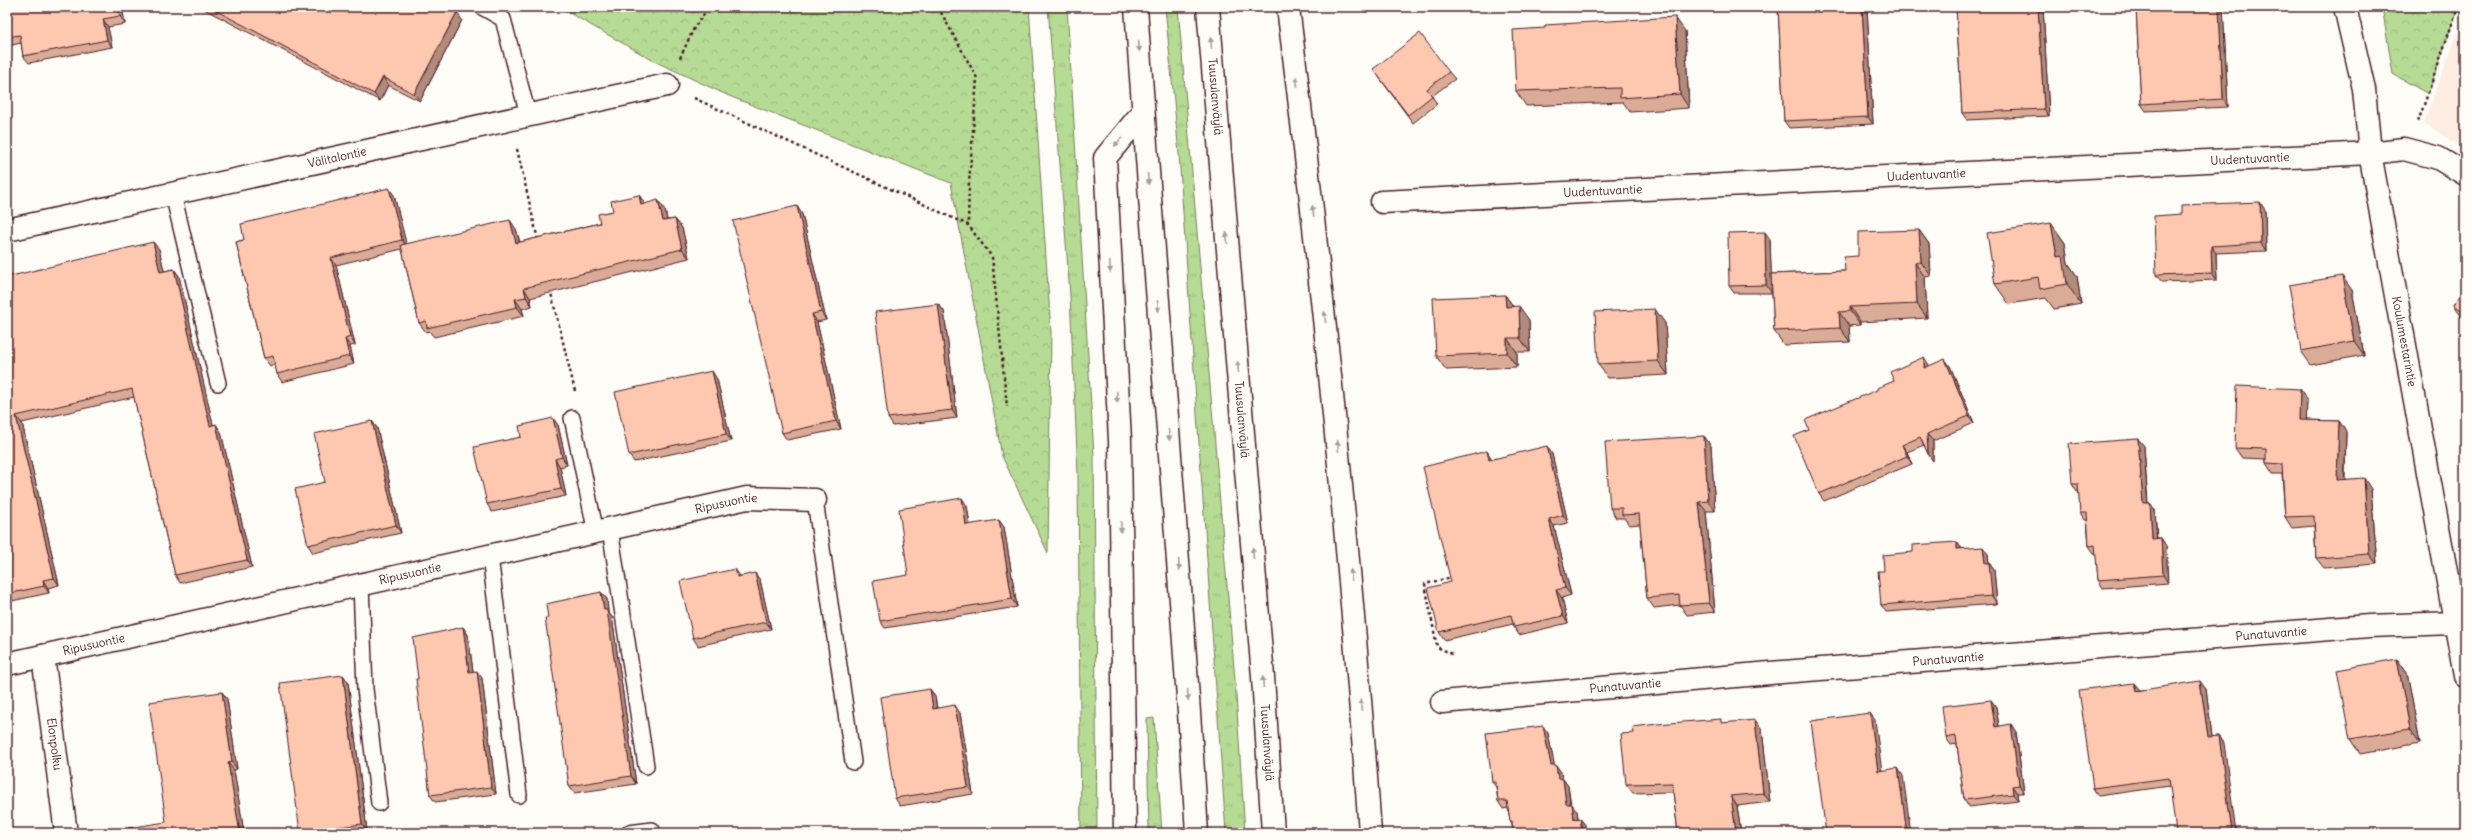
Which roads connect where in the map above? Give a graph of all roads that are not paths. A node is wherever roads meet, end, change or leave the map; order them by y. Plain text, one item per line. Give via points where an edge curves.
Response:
1 (482, 7) edge
2 (1136, 7) edge
3 (1208, 7) edge
4 (1288, 7) edge
5 (2345, 7) edge
6 (667, 85) road end
7 (1143, 112) junction
8 (519, 117) junction
9 (2370, 153) junction
10 (2465, 174) edge
11 (173, 194) junction
12 (1382, 202) dead end
13 (7, 230) edge
14 (218, 383) dead end
15 (572, 418) road end
16 (815, 500) joint
17 (603, 531) junction
18 (490, 556) junction
19 (361, 585) junction
20 (2455, 623) junction
21 (43, 656) junction
22 (7, 664) edge
23 (2465, 676) edge
24 (1442, 702) dead end
25 (1364, 744) junction
26 (853, 762) dead end
27 (646, 766) dead end
28 (519, 795) dead end
29 (379, 803) dead end
30 (66, 833) edge
31 (629, 833) edge
32 (652, 833) edge
33 (1125, 833) edge
34 (1197, 833) edge
35 (1273, 833) edge
36 (1370, 833) edge
37 (1376, 833) edge

1 - 8 lane via 503,19
2 -> 7 main road
35 -> 3 main road, Tuusulanväylä
25 -> 4 main road via 1351,576 1318,250
5 - 9 main road, Koulumestarintie via 2364,89
6 - 8 main road, Välitalontie
7 -> 33 main road via 1104,158 1120,440
7 -> 34 main road
8 - 11 main road, Välitalontie
9 - 10 main road, Uudentuvantie via 2404,149 2438,158
9 - 12 main road, Uudentuvantie
9 - 20 main road, Koulumestarintie
11 - 13 main road, Välitalontie
11 - 14 lane
15 - 17 lane
16 - 17 main road, Ripusuontie via 747,498
16 - 26 lane
17 - 18 main road, Ripusuontie
17 - 27 lane
18 - 19 main road, Ripusuontie
18 - 28 lane
19 - 21 main road, Ripusuontie
19 - 29 lane via 365,689
20 - 23 main road, Koulumestarintie
20 - 24 main road, Punatuvantie via 2354,627 1770,673
21 - 22 main road, Ripusuontie
21 - 30 main road, Elonpolku
25 - 36 main road
25 - 37 main road
31 - 32 lane via 652,830

